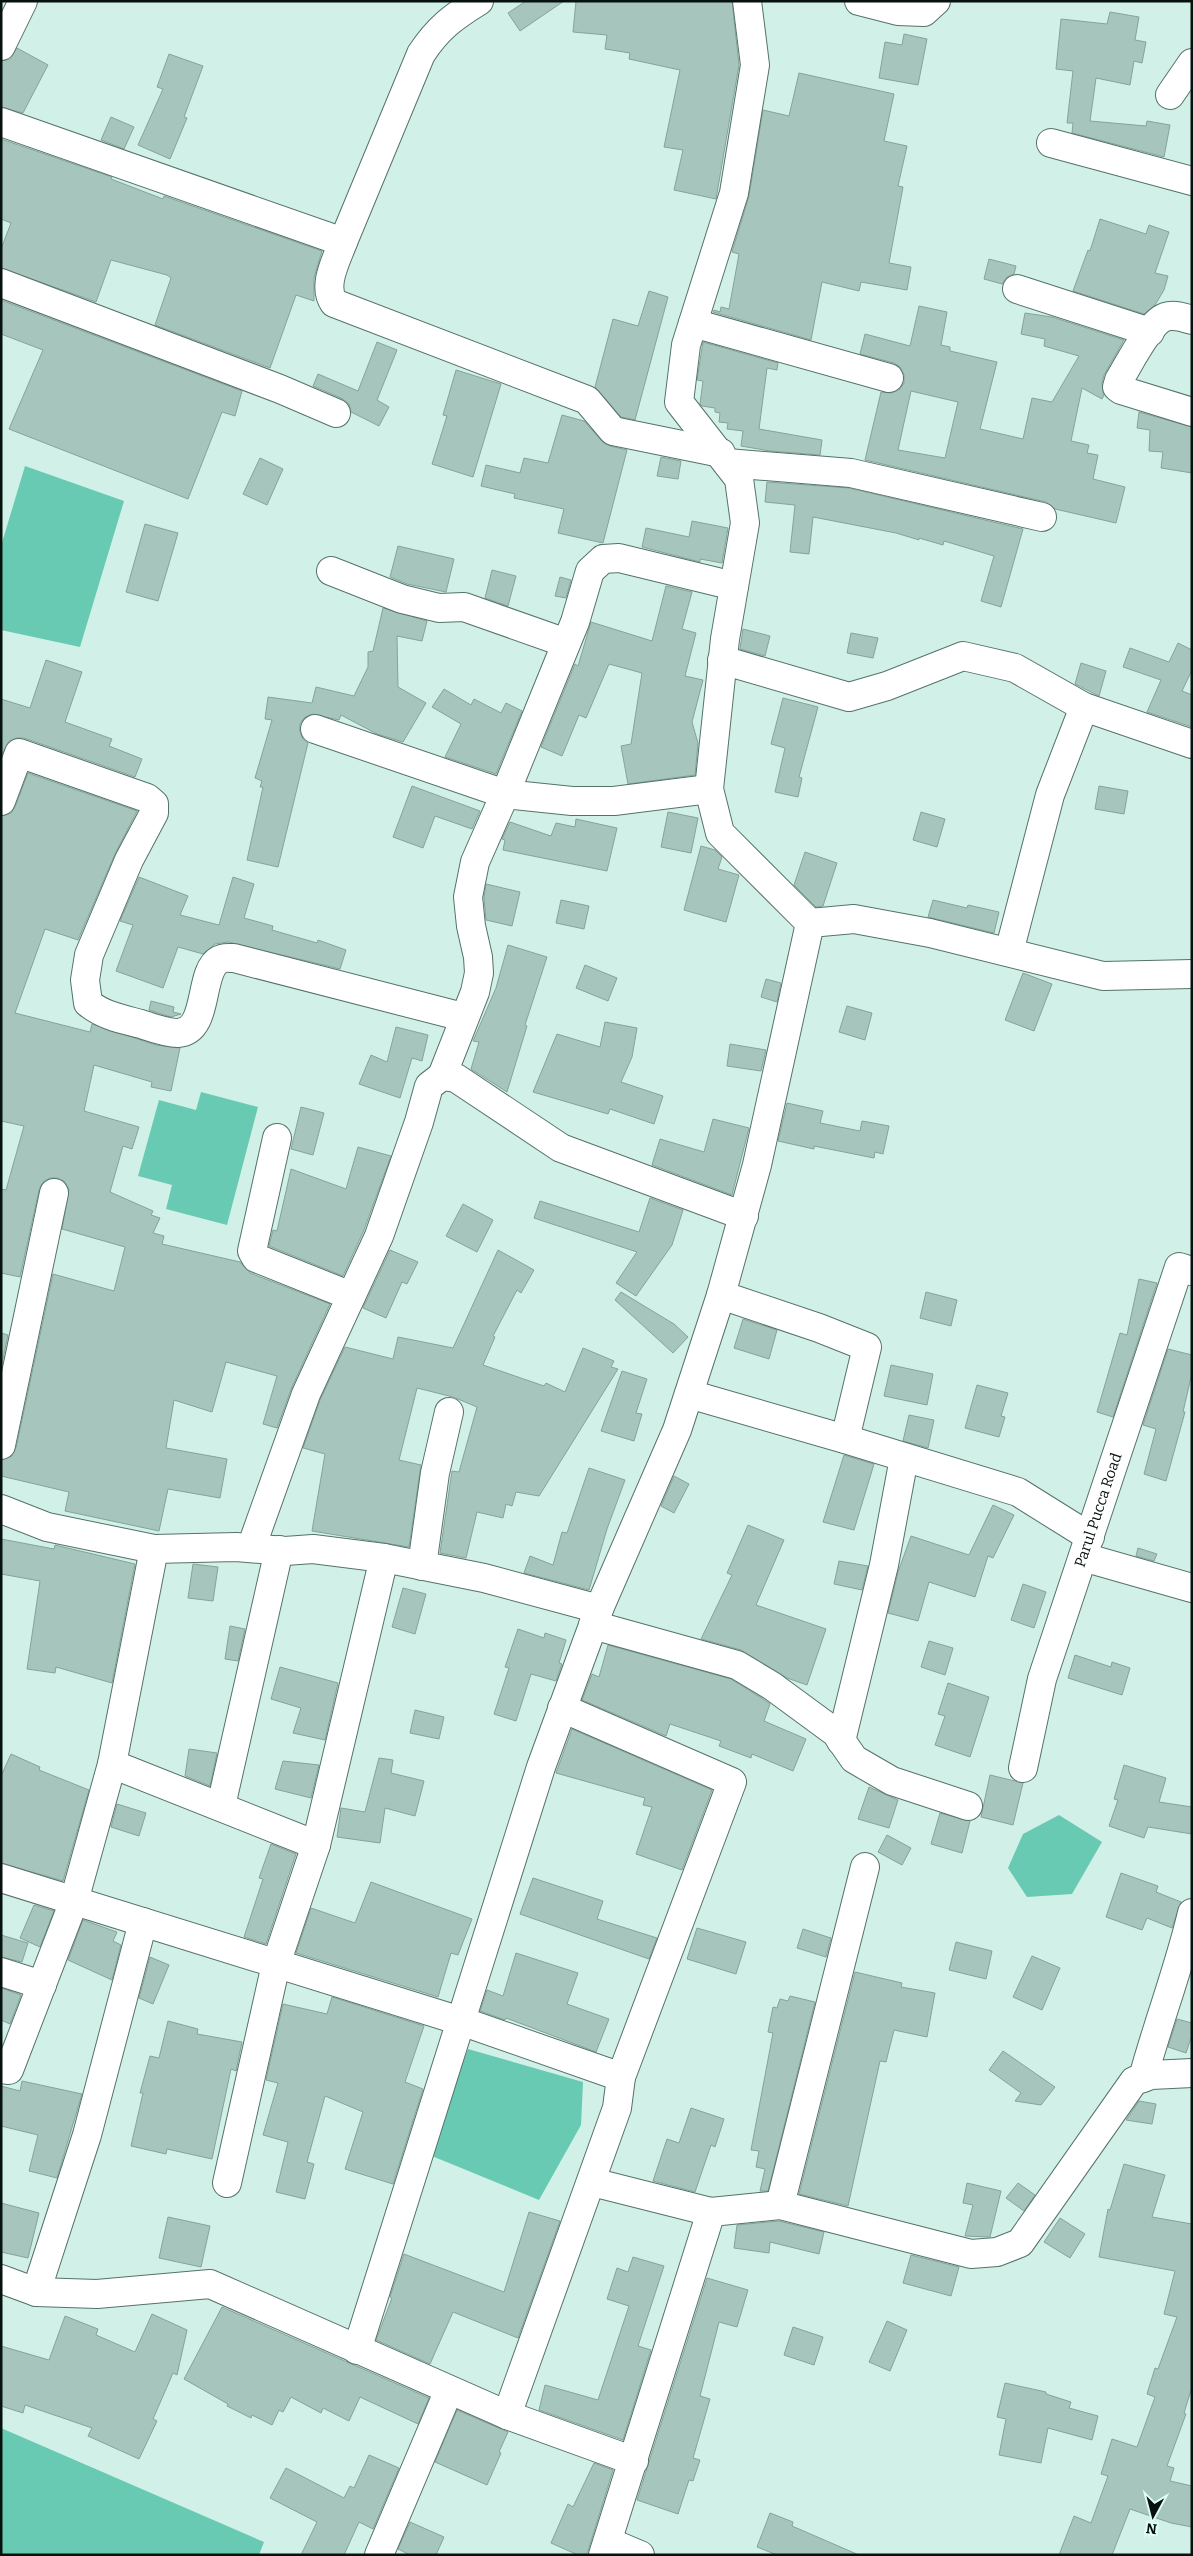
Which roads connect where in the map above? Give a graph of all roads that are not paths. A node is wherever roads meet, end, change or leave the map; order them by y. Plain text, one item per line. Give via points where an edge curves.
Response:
1 (23, 1) edge
2 (479, 1) edge
3 (747, 1) edge
4 (860, 1) edge
5 (936, 1) edge
6 (1, 46) edge
7 (1192, 63) edge
8 (1170, 95) dead end
9 (1, 122) edge
10 (1051, 143) dead end
11 (1192, 182) edge
12 (343, 242) junction
13 (1, 284) edge
14 (1017, 289) dead end
15 (1192, 320) edge
16 (693, 323) junction
17 (1150, 332) junction
18 (889, 378) dead end
19 (1192, 412) edge
20 (336, 413) dead end
21 (724, 458) junction
22 (1042, 517) dead end
23 (331, 570) dead end
24 (734, 586) junction
25 (566, 644) junction
26 (722, 660) junction
27 (1084, 708) junction
28 (315, 729) dead end
29 (1192, 744) edge
30 (10, 749) edge
31 (709, 789) junction
32 (506, 794) junction
33 (1, 801) edge
34 (810, 923) junction
35 (1009, 952) junction
36 (1192, 974) edge
37 (463, 1017) junction
38 (442, 1076) junction
39 (277, 1138) dead end
40 (54, 1193) dead end
41 (744, 1216) junction
42 (1192, 1270) edge
43 (721, 1295) junction
44 (351, 1296) junction
45 (688, 1394) junction
46 (449, 1412) dead end
47 (845, 1438) junction
48 (1, 1445) edge
49 (904, 1458) junction
50 (1, 1509) edge
51 (1087, 1547) junction
52 (251, 1548) junction
53 (154, 1549) junction
54 (279, 1550) junction
55 (384, 1558) junction
56 (422, 1566) junction
57 (1192, 1588) edge
58 (596, 1617) junction
59 (562, 1708) junction
60 (841, 1741) junction
61 (112, 1764) junction
62 (1023, 1768) dead end
63 (221, 1806) junction
64 (968, 1806) dead end
65 (316, 1844) junction
66 (865, 1867) dead end
67 (1, 1878) edge
68 (74, 1901) junction
69 (1192, 1913) edge
70 (143, 1922) junction
71 (276, 1964) junction
72 (1, 1972) edge
73 (42, 1986) junction
74 (461, 2021) junction
75 (1, 2068) edge
76 (1192, 2073) edge
77 (622, 2077) junction
78 (1143, 2078) junction
79 (592, 2182) junction
80 (227, 2183) dead end
81 (780, 2205) junction
82 (711, 2212) junction
83 (1, 2279) edge
84 (36, 2292) junction
85 (357, 2350) junction
86 (449, 2390) junction
87 (507, 2415) junction
88 (634, 2461) junction
89 (606, 2548) edge
90 (389, 2552) edge
91 (640, 2555) edge

1 - 6 street
2 - 12 street via 446,22 421,54
3 - 16 street via 755,65 734,193
4 - 5 street via 898,11 924,12
7 - 8 street
9 - 12 street
10 - 11 street
12 - 21 street via 329,283 329,296 334,303 587,400 613,431
13 - 20 street
14 - 17 street
15 - 17 street via 1165,317
16 - 18 street
16 - 21 street via 686,344 679,402
17 - 19 street via 1119,380 1118,387
21 - 22 street via 851,473
21 - 24 street via 739,479 745,523
23 - 25 street via 402,599 439,608 464,607
24 - 25 street via 619,558 603,559 590,571
24 - 26 street
25 - 32 street
26 - 27 street via 849,697 887,686 963,656 1015,668
26 - 31 street
27 - 29 street
27 - 35 street via 1050,796
28 - 32 street
30 - 33 street
30 - 37 street via 147,798 154,804 154,813 129,860 89,955 85,980 87,996 88,1003 96,1010 169,1032 187,1030 192,1028 199,1013 216,961 228,958
31 - 32 street via 614,801 572,801
31 - 34 street via 720,833
32 - 37 street via 475,862 468,897 479,973 475,992
34 - 35 street via 854,919
34 - 41 street
35 - 36 street via 1103,976
37 - 38 street
38 - 41 street via 456,1078 561,1148
38 - 44 street via 429,1086 420,1122 379,1236
39 - 44 street via 252,1251 256,1258
40 - 48 street
41 - 43 street
42 - 51 street, Parul Pucca Road via 1179,1267
43 - 45 street
43 - 47 street via 867,1347
44 - 52 street via 306,1394
45 - 47 street
45 - 58 street via 677,1430
46 - 56 street via 435,1473
47 - 49 street
49 - 51 street via 1018,1492
49 - 60 street via 884,1565
50 - 53 street via 47,1527
51 - 57 street
51 - 62 street, Parul Pucca Road via 1042,1678
52 - 53 street
52 - 54 street
53 - 61 street
54 - 55 street via 313,1549
54 - 63 street
55 - 56 street
55 - 65 street
56 - 58 street via 484,1578
58 - 59 street
58 - 60 street via 737,1665 772,1686 836,1733
59 - 74 street
59 - 77 street via 732,1782
60 - 64 street via 854,1759 892,1781
61 - 63 street
61 - 68 street
63 - 65 street
65 - 71 street
66 - 81 street
67 - 68 street
68 - 70 street
68 - 73 street
69 - 78 street
70 - 71 street
70 - 84 street via 87,2135
71 - 74 street
71 - 80 street
72 - 73 street
73 - 75 street via 9,2070
74 - 77 street
74 - 85 street
76 - 78 street
77 - 79 street via 617,2108
78 - 81 street via 1134,2081 1020,2244 997,2252 972,2254
79 - 82 street
79 - 87 street
81 - 82 street
82 - 88 street
83 - 84 street
84 - 85 street via 97,2294 210,2284
85 - 86 street
86 - 87 street
86 - 90 street
87 - 88 street
88 - 89 street
89 - 91 street

